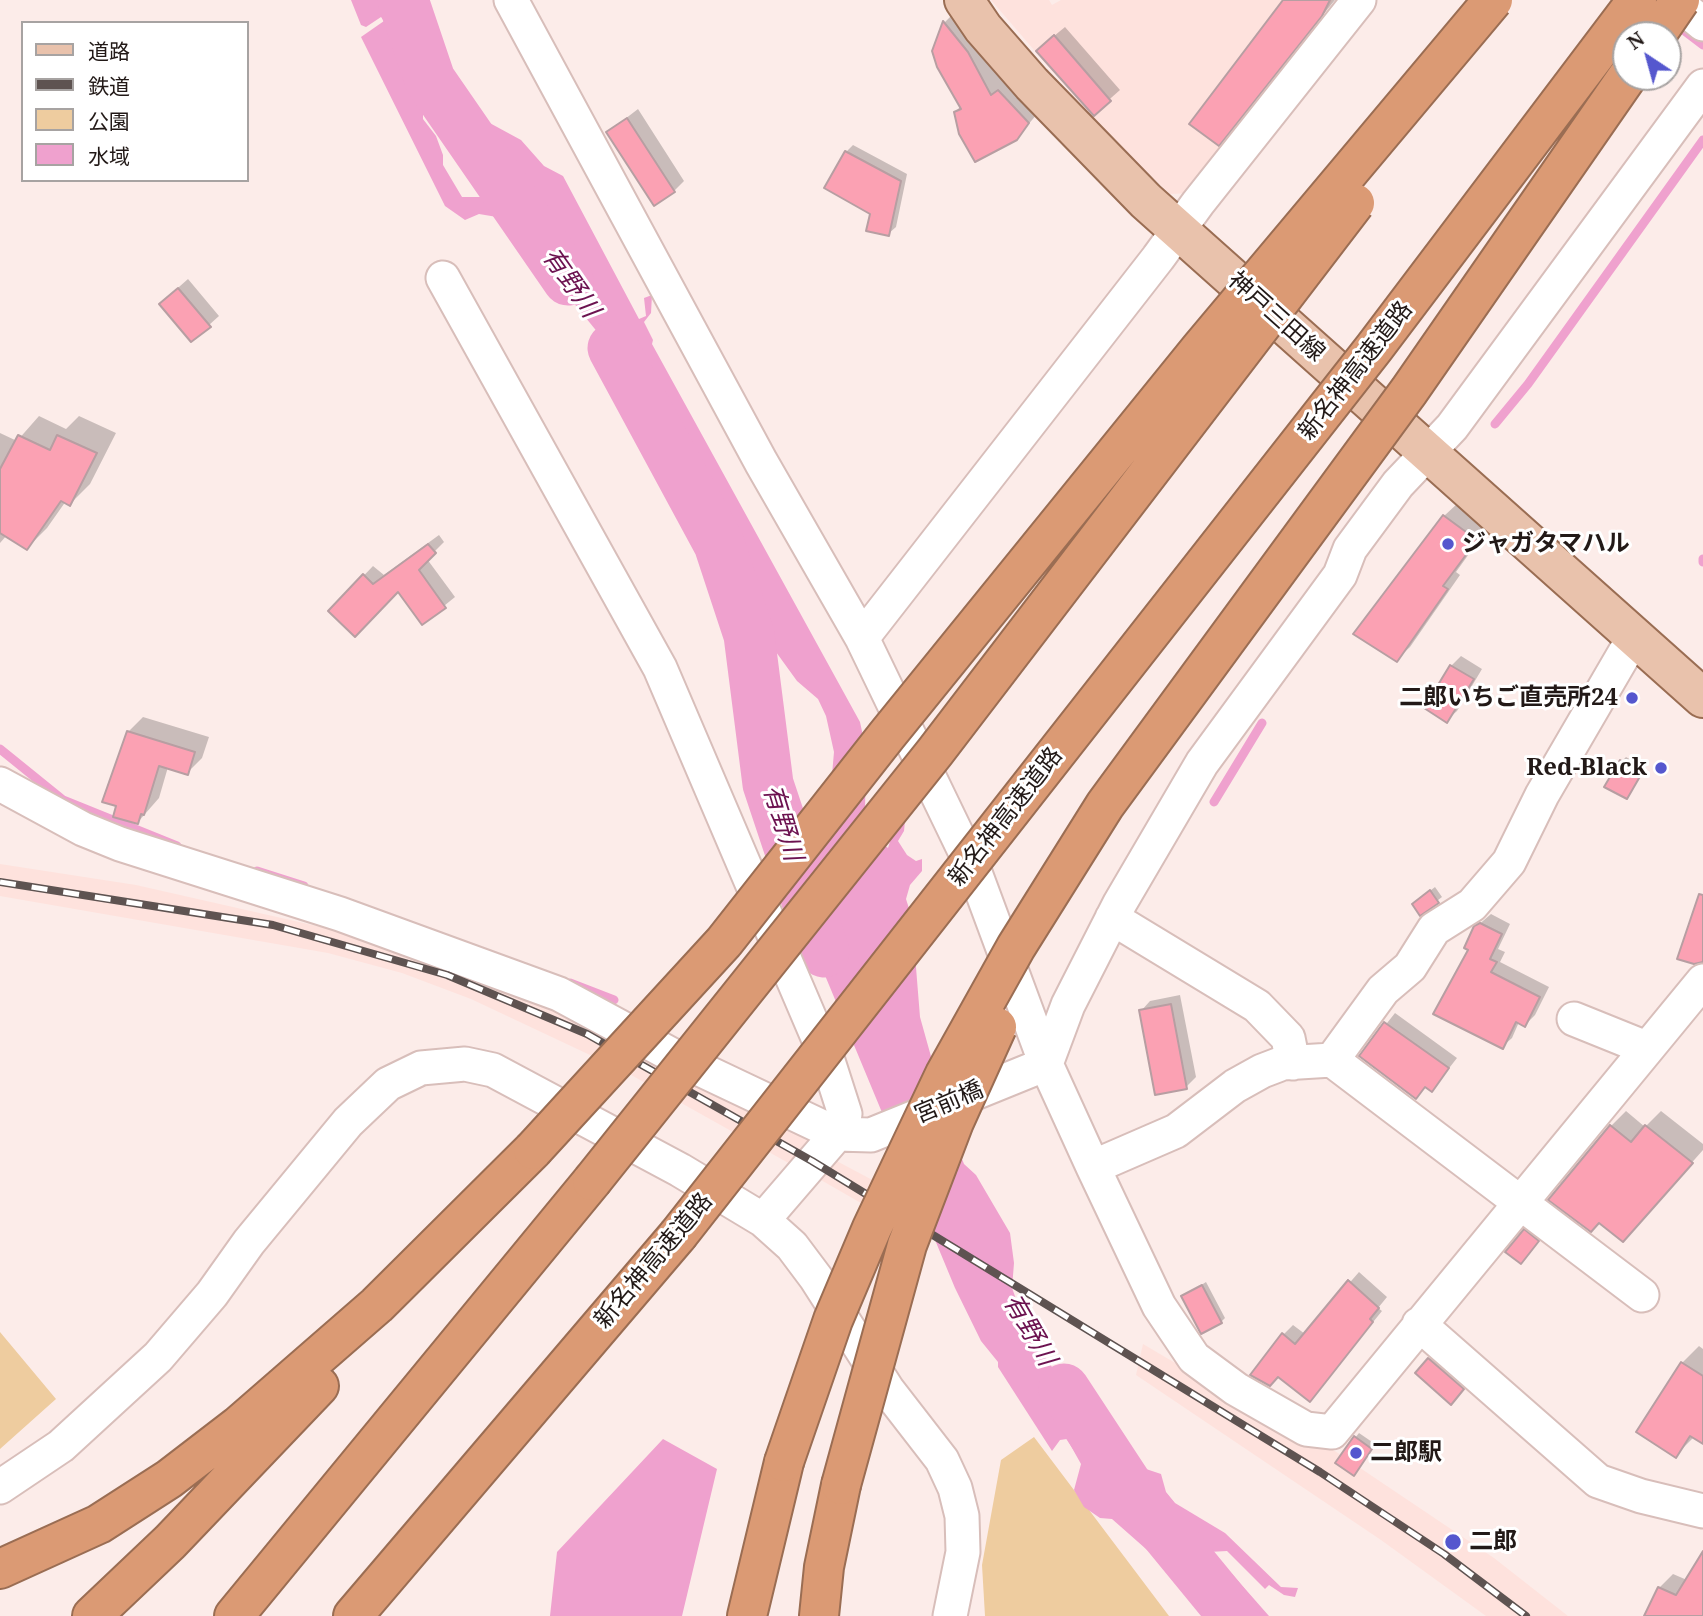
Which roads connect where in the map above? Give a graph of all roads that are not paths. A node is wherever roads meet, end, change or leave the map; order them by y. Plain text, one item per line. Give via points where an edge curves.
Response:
1 (511, 0) edge
2 (964, 0) edge
3 (1359, 0) edge
4 (1493, 0) edge
5 (1510, 0) edge
6 (1637, 0) edge
7 (1674, 0) edge
8 (1680, 0) edge
9 (1666, 21) edge
10 (1703, 24) edge
11 (1703, 86) edge
12 (1617, 91) edge
13 (1178, 230) junction
14 (443, 278) dead end
15 (1427, 452) junction
16 (1634, 637) junction
17 (862, 638) junction
18 (1703, 698) edge
19 (1, 787) edge
20 (1105, 805) junction
21 (1112, 918) junction
22 (1703, 981) edge
23 (1574, 1019) dead end
24 (1646, 1048) junction
25 (1332, 1060) junction
26 (1293, 1063) junction
27 (1036, 1067) junction
28 (837, 1134) junction
29 (533, 1150) junction
30 (1093, 1167) junction
31 (1521, 1200) junction
32 (763, 1220) junction
33 (1642, 1295) dead end
34 (1419, 1324) junction
35 (0, 1487) edge
36 (1701, 1515) edge
37 (0, 1569) edge
38 (92, 1616) edge
39 (234, 1616) edge
40 (353, 1616) edge
41 (747, 1616) edge
42 (819, 1616) edge
43 (950, 1616) edge

1 - 17 street via 761,463
2 - 13 main road, 神戸三田線 via 1032,85
3 - 13 street
4 - 29 highway, bridge via 1200,349 724,942
5 - 39 highway, bridge via 935,752 592,1181
6 - 40 highway, 新名神高速道路, bridge via 1374,348 678,1235
7 - 10 street
8 - 9 highway, bridge
11 - 15 street via 1537,315 1452,427
12 - 20 highway, bridge via 1409,391
13 - 15 main road, 神戸三田線
13 - 17 street
14 - 28 street via 660,667 828,1061 845,1114
15 - 16 main road, 神戸三田線
15 - 21 street via 1350,549 1340,575 1202,763
16 - 18 main road, 神戸三田線
16 - 25 street via 1542,795 1509,862 1472,905 1434,929 1410,967 1383,990
17 - 27 street via 974,870
19 - 28 street via 120,844 340,914 559,994 683,1061
20 - 41 highway, bridge via 1016,947 945,1074 833,1320 784,1462
20 - 42 highway, bridge via 954,1122 907,1245 841,1485
21 - 26 street via 1257,1006 1288,1038
21 - 27 street
22 - 24 street
23 - 24 street
24 - 31 street
25 - 26 street
25 - 31 street
26 - 30 street via 1262,1071 1176,1131
27 - 28 street, 宮前橋, bridge via 871,1135
27 - 30 street
28 - 32 street
29 - 37 highway via 377,1305 238,1426 169,1479 99,1524
29 - 38 highway via 256,1452
30 - 34 street via 1159,1306 1194,1358 1236,1389 1306,1429 1332,1432
31 - 33 street
31 - 34 street
32 - 35 street via 493,1070 465,1064 421,1068 388,1084 348,1122 158,1357 61,1447
32 - 43 street via 792,1246 816,1278 887,1389 942,1460 962,1516 963,1552
34 - 36 street via 1598,1481

